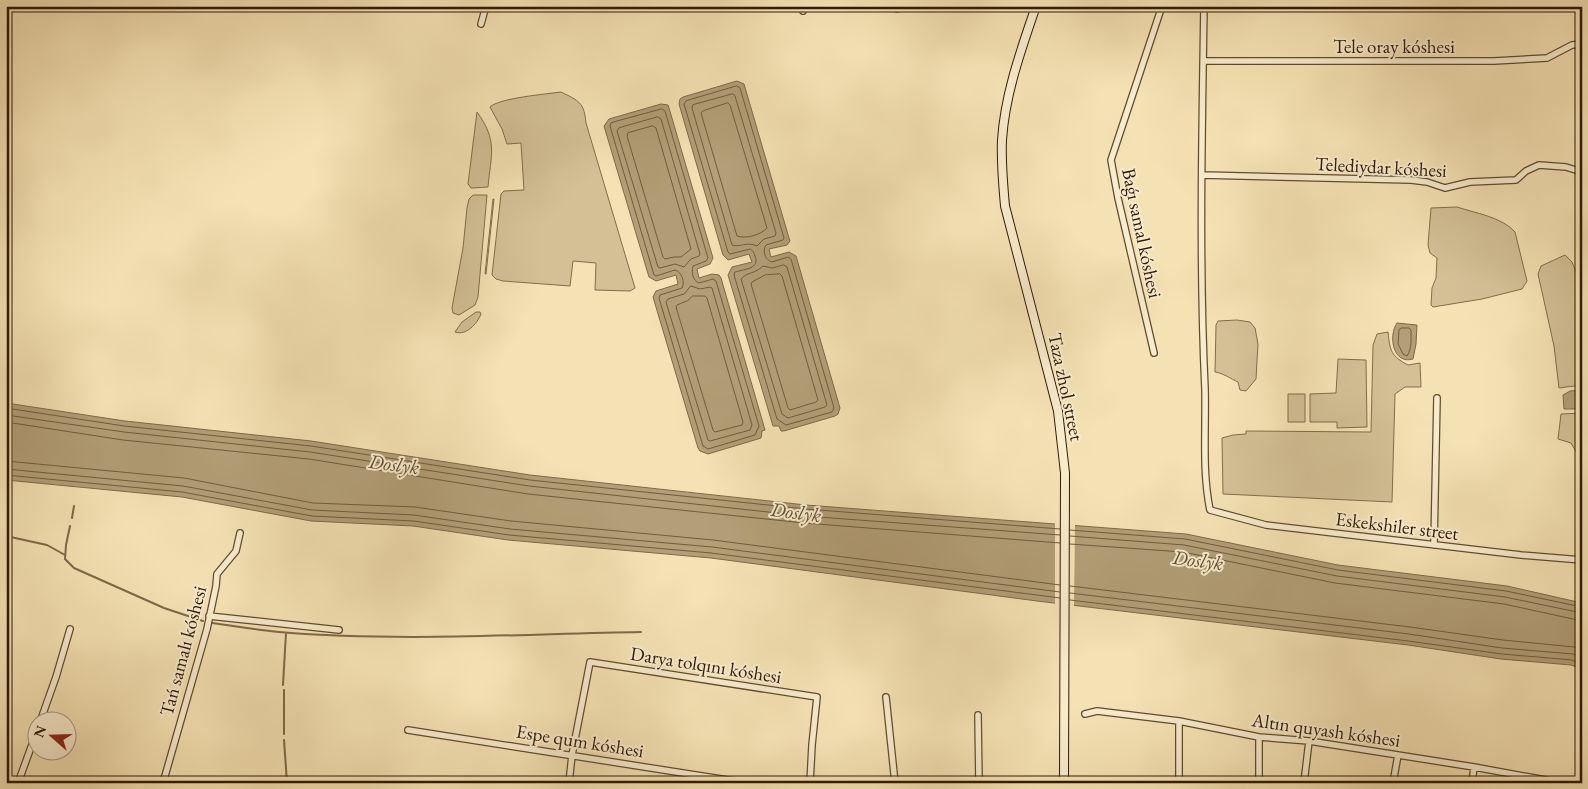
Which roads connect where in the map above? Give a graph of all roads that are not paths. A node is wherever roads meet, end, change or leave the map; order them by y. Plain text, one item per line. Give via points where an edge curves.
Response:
1 (486, 6) edge
2 (1036, 6) edge
3 (1162, 6) edge
4 (1204, 6) edge
5 (481, 24) dead end
6 (1582, 44) edge
7 (1203, 61) junction
8 (1582, 172) edge
9 (1202, 175) junction
10 (1154, 353) dead end
11 (1438, 398) dead end
12 (240, 533) dead end
13 (1434, 545) junction
14 (1582, 560) edge
15 (210, 616) junction
16 (70, 629) dead end
17 (339, 630) dead end
18 (886, 697) dead end
19 (43, 712) edge
20 (1085, 714) dead end
21 (978, 715) dead end
22 (1180, 720) junction
23 (408, 730) dead end
24 (1259, 737) junction
25 (1309, 741) junction
26 (572, 755) junction
27 (1398, 755) junction
28 (28, 756) edge
29 (1474, 767) junction
30 (18, 783) edge
31 (163, 783) edge
32 (569, 783) edge
33 (747, 783) edge
34 (810, 783) edge
35 (894, 783) edge
36 (979, 783) edge
37 (1064, 783) edge
38 (1179, 783) edge
39 (1259, 783) edge
40 (1304, 783) edge
41 (1393, 783) edge
42 (1472, 783) edge
43 (1558, 783) edge

1 - 5 street
2 - 37 main road, Taza zhol street via 1008,94 1002,142 1003,180 1008,214 1058,411 1066,473
3 - 10 street, Baǵı samal kóshesi via 1111,160
4 - 7 street
6 - 7 street, Tele oray kóshesi via 1572,45 1547,58 1494,61
7 - 9 street
8 - 9 street, Telediydar kóshesi via 1539,165 1516,180 1470,182 1445,188 1411,180
9 - 13 street, Eskekshiler street via 1205,487 1210,510 1266,525
11 - 13 street
12 - 15 street, Tań samalı kóshesi via 236,551 217,574
13 - 14 street, Eskekshiler street
15 - 17 street
15 - 31 street, Tań samalı kóshesi
16 - 19 street
18 - 35 street
20 - 22 street, Altın quyash kóshesi via 1098,710
21 - 36 street
22 - 24 street, Altın quyash kóshesi
22 - 38 street
23 - 26 street, Espe qum kóshesi
24 - 25 street, Altın quyash kóshesi
24 - 39 street
25 - 27 street, Altın quyash kóshesi
25 - 40 street
26 - 32 street
26 - 33 street, Espe qum kóshesi
26 - 34 street, Darya tolqını kóshesi via 590,662 817,697
27 - 29 street, Altın quyash kóshesi
27 - 41 street
28 - 30 street
29 - 42 street
29 - 43 street, Altın quyash kóshesi

